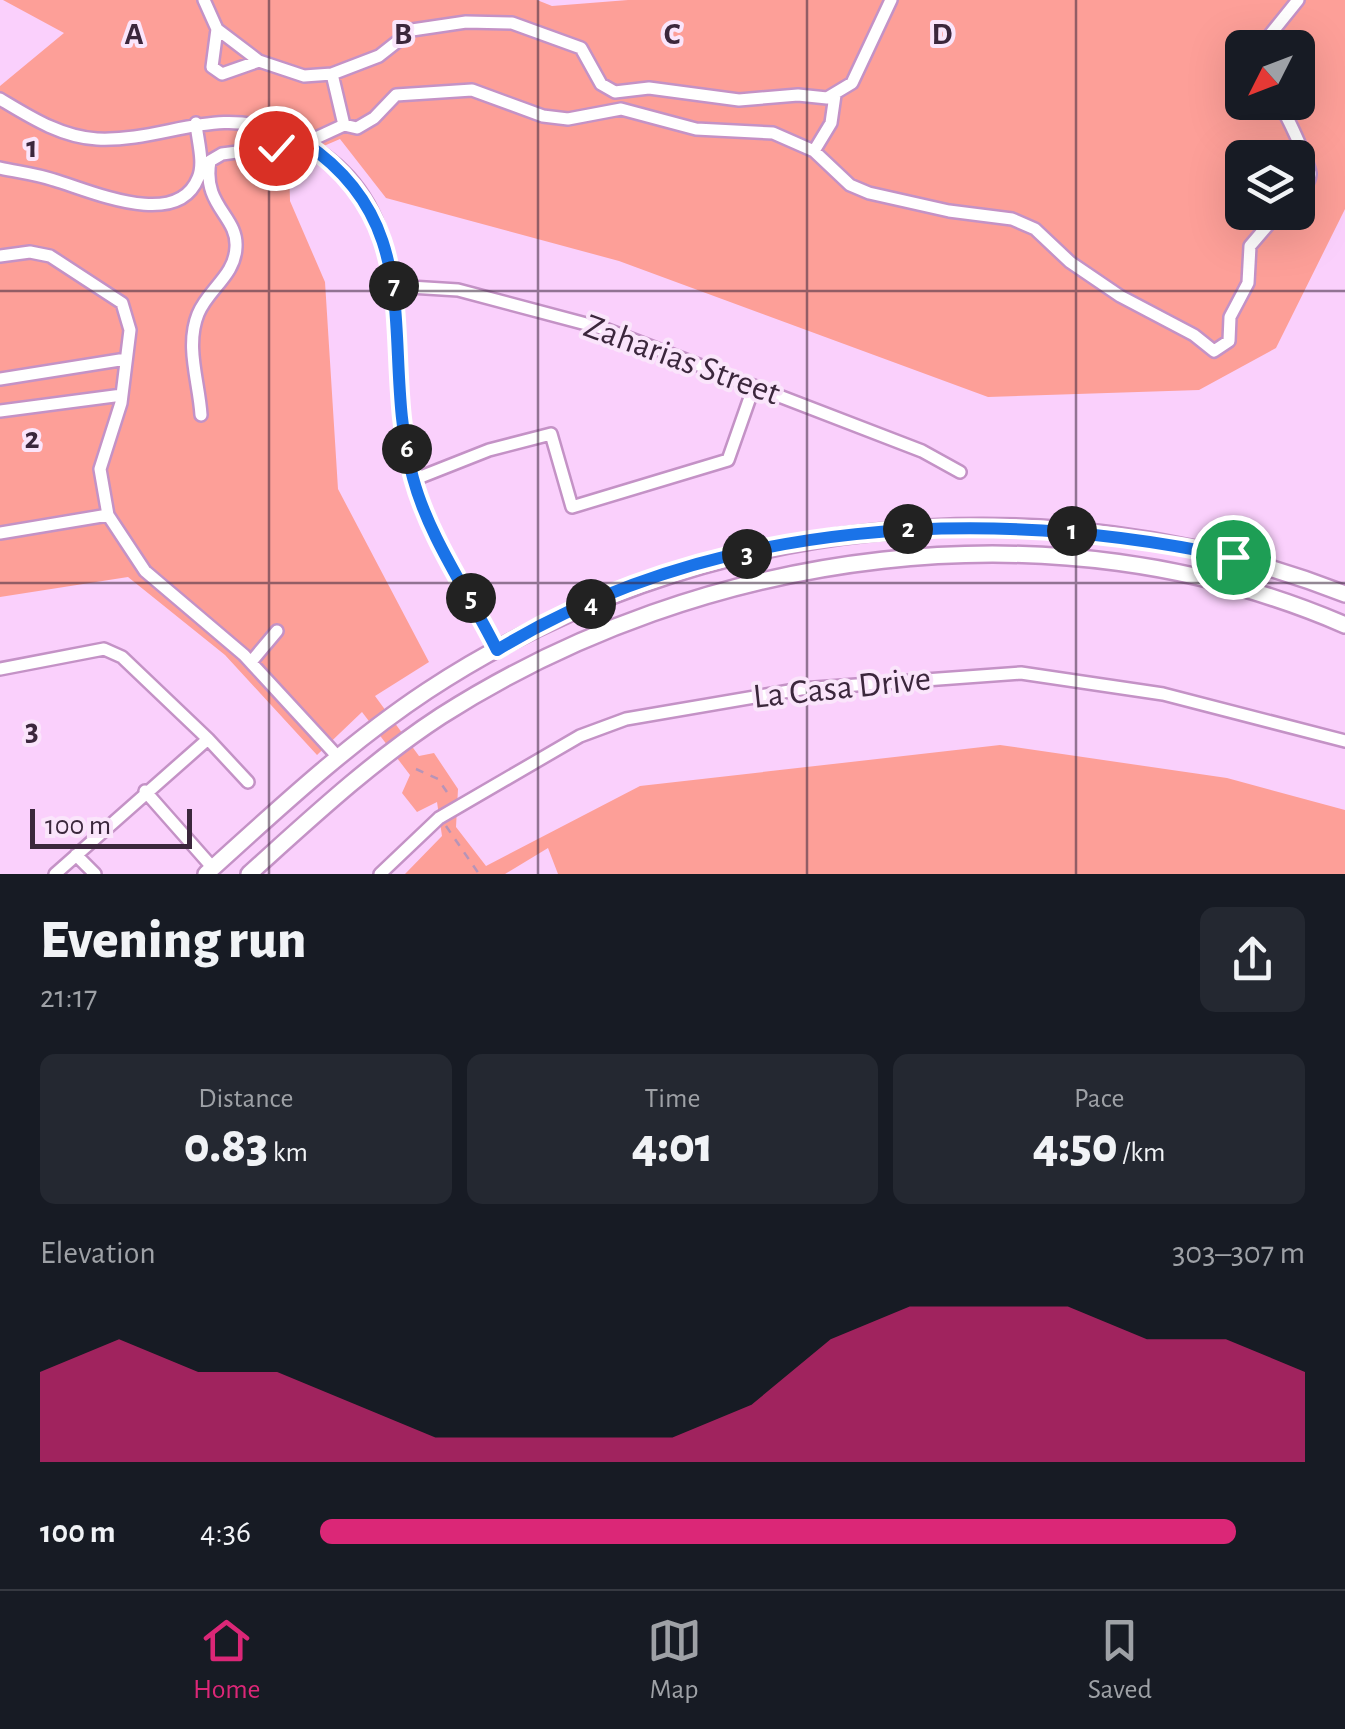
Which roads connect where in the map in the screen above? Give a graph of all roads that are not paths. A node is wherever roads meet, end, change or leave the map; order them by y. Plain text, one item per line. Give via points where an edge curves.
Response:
1 (204, 0) edge
2 (891, 0) edge
3 (1298, 0) edge
4 (217, 29) junction
5 (1274, 30) edge
6 (259, 61) junction
7 (332, 74) junction
8 (835, 95) junction
9 (0, 99) edge
10 (196, 123) junction
11 (344, 124) junction
12 (305, 143) junction
13 (814, 151) junction
14 (0, 168) edge
15 (1264, 230) edge
16 (0, 256) edge
17 (394, 286) junction
18 (126, 359) junction
19 (0, 379) edge
20 (754, 386) junction
21 (122, 395) junction
22 (0, 411) edge
23 (201, 415) dead end
24 (960, 472) dead end
25 (413, 480) junction
26 (108, 515) junction
27 (0, 533) edge
28 (1345, 594) edge
29 (1345, 625) edge
30 (277, 631) dead end
31 (497, 650) junction
32 (251, 662) junction
33 (0, 669) edge
34 (509, 676) junction
35 (208, 738) junction
36 (1345, 740) edge
37 (338, 757) junction
38 (248, 782) dead end
39 (144, 791) junction
40 (76, 855) junction
41 (211, 872) edge
42 (55, 874) edge
43 (94, 874) edge
44 (249, 874) edge
45 (380, 874) edge

1 - 4 street
2 - 8 street via 858,73
3 - 5 street
4 - 6 street
4 - 6 street via 212,66 232,74
6 - 7 street via 304,76
7 - 8 street via 380,56 412,30 504,21 582,48 601,84 615,92 669,89 739,100
7 - 11 street
8 - 13 street via 831,122
9 - 10 street via 50,127 96,139
10 - 12 street via 258,124
10 - 14 street via 198,178 188,194 169,200 125,205
11 - 12 street
11 - 13 street via 367,124 396,96 472,90 543,116 568,120 622,109 696,129 773,133
12 - 17 street via 340,169 369,206 385,239
12 - 23 street via 210,160 213,203 229,223 236,248 230,272 196,318 192,347
13 - 15 street via 850,185 870,193 1035,229 1070,262 1214,351 1229,341 1230,317 1245,296 1250,246
16 - 18 street via 50,256 118,298 128,316
17 - 20 street, Zaharias Street via 458,290 577,320
17 - 25 street
18 - 19 street
18 - 21 street
20 - 24 street, Zaharias Street
20 - 25 street via 728,460 572,507 550,434
21 - 22 street
21 - 26 street via 100,468
25 - 31 street
26 - 27 street
26 - 32 street via 144,571
28 - 31 main road via 1233,557 1115,535 897,529 758,551 671,574 582,607
29 - 34 main road via 1208,580 1114,564 969,555 876,560 806,570 664,607
30 - 32 street
31 - 34 main road
31 - 37 main road via 427,690
32 - 37 street
33 - 35 street via 104,649 122,657
34 - 44 main road via 399,746
35 - 38 street
35 - 39 street
36 - 45 street, La Casa Drive via 1162,694 1021,673 802,689 626,719 580,736 439,818
37 - 41 main road
39 - 40 street
39 - 41 street
40 - 42 street
40 - 43 street

